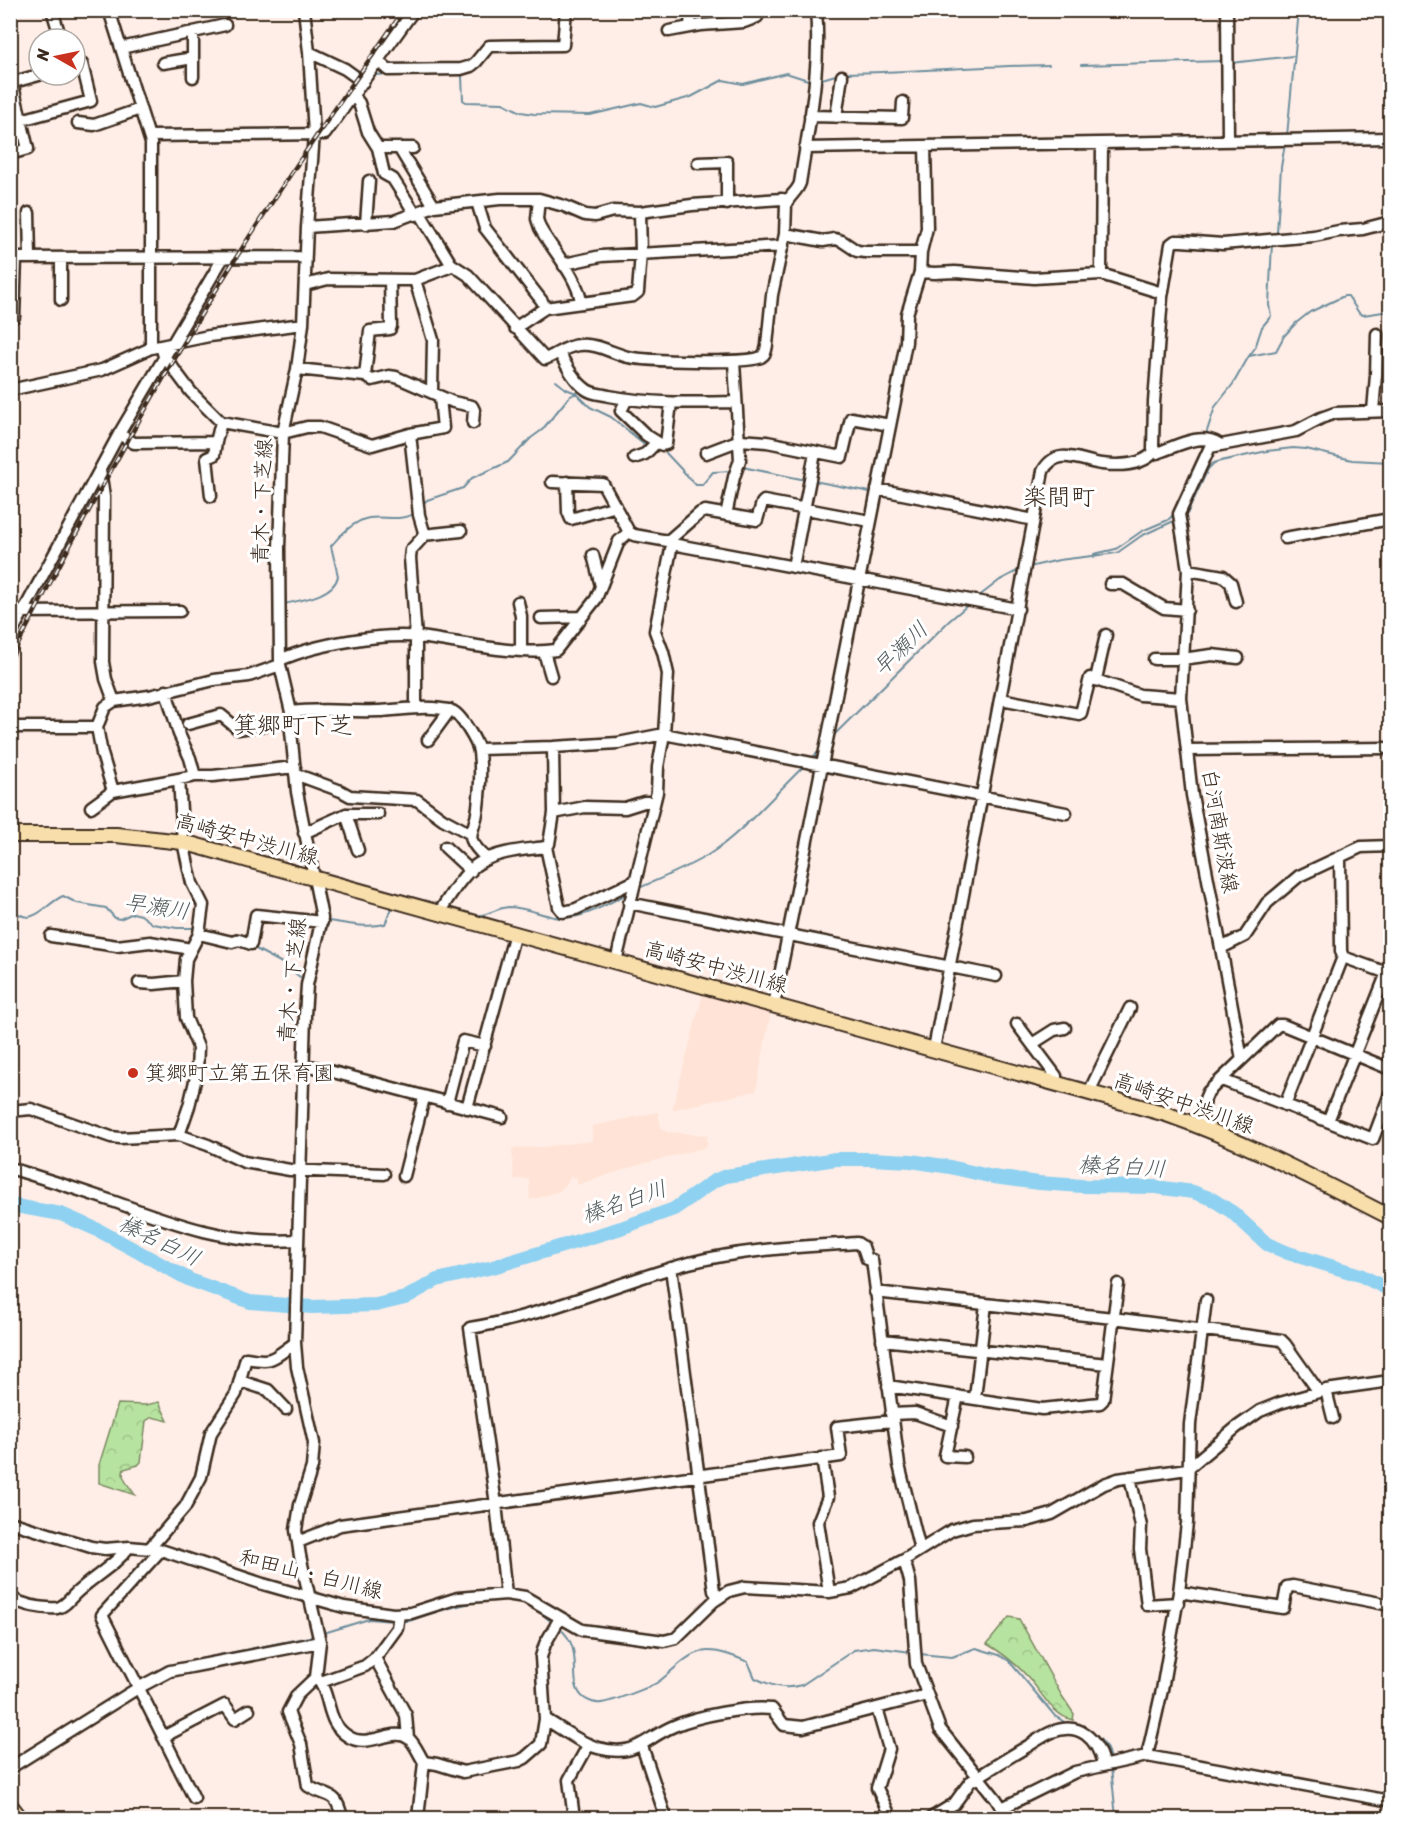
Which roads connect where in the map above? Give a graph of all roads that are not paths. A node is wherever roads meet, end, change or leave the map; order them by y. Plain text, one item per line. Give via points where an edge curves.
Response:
1 (52, 10) edge
2 (109, 10) edge
3 (304, 10) edge
4 (414, 10) edge
5 (566, 10) edge
6 (691, 10) edge
7 (760, 10) edge
8 (816, 10) edge
9 (1227, 10) edge
10 (225, 25) dead end
11 (57, 27) edge
12 (690, 27) junction
13 (669, 31) dead end
14 (193, 32) junction
15 (121, 48) junction
16 (309, 52) junction
17 (193, 58) junction
18 (378, 61) junction
19 (163, 63) dead end
20 (842, 76) dead end
21 (193, 77) dead end
22 (27, 78) edge
23 (11, 82) edge
24 (363, 82) junction
25 (87, 85) edge
26 (353, 95) junction
27 (903, 102) dead end
28 (140, 109) junction
29 (810, 116) junction
30 (836, 117) junction
31 (21, 120) junction
32 (78, 123) dead end
33 (314, 134) junction
34 (149, 136) junction
35 (1390, 138) edge
36 (1228, 140) junction
37 (1102, 143) junction
38 (925, 146) junction
39 (378, 148) junction
40 (399, 148) junction
41 (412, 148) dead end
42 (805, 148) junction
43 (10, 154) edge
44 (698, 163) dead end
45 (369, 181) dead end
46 (538, 199) junction
47 (787, 200) junction
48 (477, 202) junction
49 (728, 204) junction
50 (434, 206) junction
51 (640, 212) junction
52 (29, 213) dead end
53 (418, 214) junction
54 (1390, 222) edge
55 (366, 224) junction
56 (307, 226) junction
57 (785, 234) junction
58 (783, 246) junction
59 (921, 252) junction
60 (641, 253) junction
61 (152, 256) junction
62 (305, 257) junction
63 (13, 258) edge
64 (30, 258) junction
65 (61, 258) junction
66 (223, 258) junction
67 (451, 264) junction
68 (564, 266) junction
69 (920, 272) junction
70 (1101, 274) junction
71 (390, 280) junction
72 (415, 280) junction
73 (305, 285) junction
74 (1162, 293) junction
75 (61, 300) dead end
76 (581, 302) junction
77 (545, 308) junction
78 (14, 317) dead end
79 (303, 324) junction
80 (515, 328) junction
81 (1377, 334) dead end
82 (162, 348) junction
83 (559, 352) junction
84 (734, 362) junction
85 (297, 369) junction
86 (365, 376) junction
87 (10, 390) edge
88 (436, 395) junction
89 (627, 399) junction
90 (736, 402) junction
91 (671, 403) junction
92 (1373, 411) junction
93 (1390, 411) edge
94 (221, 422) junction
95 (473, 423) dead end
96 (890, 425) junction
97 (119, 434) junction
98 (284, 434) junction
99 (410, 434) junction
100 (740, 440) junction
101 (216, 442) junction
102 (656, 443) junction
103 (1219, 444) junction
104 (1155, 452) junction
105 (706, 453) dead end
106 (815, 453) junction
107 (634, 458) dead end
108 (100, 470) junction
109 (552, 482) dead end
110 (567, 482) junction
111 (877, 489) junction
112 (211, 496) dead end
113 (616, 506) junction
114 (804, 509) junction
115 (726, 515) junction
116 (1390, 519) edge
117 (1034, 520) junction
118 (870, 521) junction
119 (461, 531) dead end
120 (629, 532) junction
121 (423, 535) junction
122 (1285, 538) dead end
123 (670, 542) junction
124 (593, 555) dead end
125 (793, 567) junction
126 (1188, 570) junction
127 (859, 578) junction
128 (1110, 584) dead end
129 (601, 586) junction
130 (518, 602) dead end
131 (1236, 602) dead end
132 (1018, 609) junction
133 (1187, 610) junction
134 (104, 611) junction
135 (180, 611) dead end
136 (16, 612) edge
137 (582, 617) junction
138 (541, 618) dead end
139 (1106, 634) dead end
140 (10, 636) edge
141 (416, 637) junction
142 (521, 650) junction
143 (544, 652) junction
144 (1238, 658) dead end
145 (1154, 659) dead end
146 (1182, 659) junction
147 (280, 663) junction
148 (551, 676) dead end
149 (1096, 679) junction
150 (166, 691) junction
151 (1181, 698) junction
152 (1001, 699) junction
153 (114, 701) junction
154 (416, 707) junction
155 (450, 710) junction
156 (291, 717) junction
157 (188, 724) dead end
158 (10, 727) edge
159 (97, 727) junction
160 (664, 734) junction
161 (428, 740) dead end
162 (553, 747) junction
163 (1390, 748) edge
164 (479, 749) junction
165 (1188, 750) junction
166 (819, 764) junction
167 (295, 770) junction
168 (195, 776) junction
169 (178, 779) junction
170 (114, 791) junction
171 (982, 797) junction
172 (654, 802) junction
173 (91, 807) dead end
174 (554, 813) junction
175 (1066, 813) dead end
176 (346, 814) junction
177 (378, 814) dead end
178 (304, 833) junction
179 (471, 834) junction
180 (10, 836) edge
181 (183, 842) junction
182 (1390, 846) edge
183 (445, 847) dead end
184 (546, 847) junction
185 (358, 850) dead end
186 (1340, 857) junction
187 (487, 859) junction
188 (471, 871) junction
189 (313, 878) junction
190 (634, 883) junction
191 (630, 901) junction
192 (439, 913) junction
193 (322, 922) junction
194 (200, 930) junction
195 (515, 933) junction
196 (789, 935) junction
197 (51, 936) dead end
198 (1221, 948) junction
199 (191, 949) junction
200 (1343, 957) junction
201 (616, 961) junction
202 (949, 966) junction
203 (1390, 970) edge
204 (996, 976) dead end
205 (184, 981) junction
206 (139, 983) dead end
207 (774, 1005) junction
208 (1130, 1008) dead end
209 (1017, 1024) dead end
210 (1065, 1028) dead end
211 (1312, 1037) junction
212 (1032, 1044) junction
213 (485, 1046) junction
214 (933, 1049) junction
215 (1353, 1054) junction
216 (1242, 1059) junction
217 (303, 1064) junction
218 (1390, 1069) edge
219 (1222, 1080) junction
220 (1056, 1083) junction
221 (1089, 1092) junction
222 (1390, 1094) edge
223 (424, 1098) junction
224 (447, 1103) junction
225 (1286, 1105) junction
226 (467, 1108) junction
227 (10, 1111) edge
228 (502, 1117) dead end
229 (1328, 1121) junction
230 (1201, 1126) junction
231 (179, 1135) junction
232 (10, 1168) edge
233 (299, 1171) junction
234 (384, 1174) dead end
235 (404, 1176) dead end
236 (1390, 1217) edge
237 (297, 1244) junction
238 (671, 1268) junction
239 (1118, 1284) dead end
240 (876, 1292) junction
241 (1206, 1300) dead end
242 (986, 1304) junction
243 (1113, 1318) junction
244 (1202, 1329) junction
245 (882, 1340) junction
246 (295, 1343) junction
247 (981, 1350) junction
248 (1107, 1364) junction
249 (240, 1381) junction
250 (1390, 1382) edge
251 (888, 1386) junction
252 (1322, 1391) junction
253 (958, 1396) junction
254 (975, 1398) junction
255 (286, 1409) dead end
256 (892, 1417) junction
257 (1332, 1418) dead end
258 (952, 1426) junction
259 (965, 1457) dead end
260 (822, 1458) junction
261 (1187, 1469) junction
262 (699, 1475) junction
263 (1130, 1477) junction
264 (496, 1504) junction
265 (10, 1522) edge
266 (297, 1542) junction
267 (129, 1547) junction
268 (155, 1549) junction
269 (920, 1550) junction
270 (904, 1560) junction
271 (829, 1592) junction
272 (506, 1594) junction
273 (309, 1596) junction
274 (1178, 1597) junction
275 (10, 1598) edge
276 (719, 1598) junction
277 (1390, 1605) edge
278 (398, 1619) junction
279 (557, 1623) junction
280 (320, 1642) junction
281 (375, 1658) junction
282 (319, 1679) junction
283 (138, 1688) junction
284 (927, 1695) junction
285 (877, 1708) junction
286 (249, 1710) dead end
287 (545, 1719) junction
288 (163, 1737) junction
289 (408, 1738) junction
290 (589, 1744) junction
291 (642, 1746) junction
292 (1147, 1756) junction
293 (424, 1762) junction
294 (1107, 1763) junction
295 (10, 1768) edge
296 (978, 1776) junction
297 (194, 1798) dead end
298 (1390, 1801) edge
299 (10, 1805) edge
300 (1005, 1813) edge
301 (20, 1818) edge
302 (342, 1818) edge
303 (418, 1818) edge
304 (574, 1818) edge
305 (666, 1818) edge
306 (891, 1818) edge
307 (931, 1818) edge

1 - 11 street
2 - 15 street
3 - 16 street, 青木・下芝線
4 - 18 street
5 - 18 street via 563,45 489,46 471,66 453,69 388,70
6 - 12 street
7 - 12 street via 757,17 744,22
8 - 29 street via 818,51
9 - 36 street
10 - 14 street
12 - 13 street
14 - 15 street
14 - 17 street
15 - 28 street
16 - 24 street
16 - 33 street, 青木・下芝線
17 - 19 street
17 - 21 street
18 - 24 street
20 - 30 street
22 - 23 street
23 - 31 street
24 - 26 street
25 - 31 street via 91,101
26 - 33 street via 326,134
26 - 39 street
27 - 30 street via 902,118
28 - 32 street via 94,125
28 - 34 street
29 - 30 street
29 - 42 street
31 - 43 street via 28,149
33 - 34 street
33 - 56 street, 青木・下芝線
34 - 61 street
35 - 36 street
36 - 37 street
37 - 38 street
37 - 70 street
38 - 42 street
38 - 59 street via 927,228
39 - 40 street
39 - 53 street via 384,174 393,179
40 - 41 street
40 - 50 street
42 - 47 street via 800,183
44 - 49 street via 728,162
45 - 55 street
46 - 48 street
46 - 51 street via 585,215
46 - 68 street via 540,228
47 - 49 street
47 - 57 street
48 - 50 street
48 - 77 street via 485,228
49 - 51 street
50 - 53 street
51 - 60 street
52 - 64 street
53 - 55 street
53 - 67 street
54 - 74 street via 1314,236 1223,244 1175,241
55 - 56 street
56 - 62 street, 青木・下芝線
57 - 58 street
57 - 59 street via 824,241 835,239 857,251
58 - 60 street
58 - 84 street via 771,295 766,352 760,358
59 - 69 street
60 - 68 street via 601,256
60 - 76 street via 640,288 635,294
61 - 65 street
61 - 66 street
61 - 82 street
62 - 66 street
62 - 73 street, 青木・下芝線
63 - 64 street
63 - 78 street
64 - 65 street
65 - 75 street
66 - 82 street
67 - 72 street
67 - 80 street via 468,275
68 - 76 street
69 - 70 street via 1034,278
69 - 96 street via 907,314 906,342
70 - 74 street
71 - 72 street
71 - 73 street via 328,279
71 - 86 street via 392,326 386,331 370,332
72 - 88 street via 433,340
73 - 79 street, 青木・下芝線
74 - 104 street via 1154,402
76 - 77 street
77 - 80 street
79 - 82 street via 208,336
79 - 85 street, 青木・下芝線
80 - 83 street via 545,359
81 - 92 street
82 - 87 street via 102,370
82 - 94 street via 191,392
82 - 97 street
83 - 84 street via 578,345 594,345 638,359
83 - 89 street via 569,371 587,390
84 - 90 street
85 - 86 street
85 - 98 street, 青木・下芝線
86 - 88 street via 372,380 396,377
88 - 95 street via 471,406
88 - 99 street via 443,428
89 - 91 street
89 - 102 street via 621,411
90 - 91 street
90 - 100 street
91 - 102 street via 666,444
92 - 93 street
92 - 103 street via 1335,413 1296,431
94 - 98 street
94 - 101 street
96 - 106 street via 851,418 842,457
96 - 111 street
97 - 101 street via 134,443
97 - 108 street
98 - 99 street via 320,427 372,445
98 - 147 street, 青木・下芝線 via 279,548
99 - 121 street
100 - 105 street
100 - 106 street
100 - 115 street via 740,460
101 - 112 street via 214,455 207,458
102 - 107 street
103 - 104 street via 1202,438
103 - 126 street, 白河南斯波線 via 1207,451 1180,520
104 - 117 street via 1140,463 1103,464 1071,456 1053,461 1044,471
106 - 114 street
108 - 134 street via 104,497
108 - 136 street
109 - 110 street
110 - 113 street via 603,484
110 - 113 street via 571,519
111 - 117 street
111 - 118 street
113 - 120 street
114 - 115 street via 764,501 757,520
114 - 118 street
114 - 125 street
115 - 123 street via 700,513
116 - 122 street
117 - 132 street
118 - 127 street
119 - 121 street
120 - 123 street
120 - 129 street via 619,541
121 - 141 street via 411,550 410,558
123 - 125 street
123 - 160 street via 655,631 668,674
124 - 129 street
125 - 127 street
126 - 131 street via 1223,576 1231,583
126 - 133 street, 白河南斯波線
127 - 132 street
127 - 166 street
128 - 133 street via 1123,584 1164,608
129 - 137 street
130 - 142 street
132 - 152 street
133 - 146 street, 白河南斯波線
134 - 135 street
134 - 136 street
134 - 153 street via 103,662
136 - 140 street
137 - 138 street
137 - 143 street via 556,650
139 - 149 street
141 - 142 street
141 - 147 street via 366,638 294,654
141 - 154 street
142 - 143 street
143 - 148 street
144 - 146 street via 1212,655
145 - 146 street
146 - 151 street, 白河南斯波線
147 - 150 street via 249,676
147 - 156 street, 青木・下芝線
149 - 151 street via 1140,695
149 - 152 street via 1089,680 1079,714
150 - 153 street
150 - 168 street
151 - 165 street, 白河南斯波線
152 - 171 street
153 - 159 street via 105,707
154 - 155 street
154 - 156 street via 378,711 317,709
155 - 161 street
155 - 164 street via 459,714
156 - 157 street via 238,729 221,715
156 - 167 street, 青木・下芝線
158 - 159 street
159 - 170 street
160 - 162 street via 618,743
160 - 166 street
160 - 172 street
162 - 164 street
162 - 174 street
163 - 165 street
164 - 179 street via 478,807
165 - 198 street, 白河南斯波線 via 1192,795
166 - 171 street
166 - 196 street
167 - 168 street
167 - 178 street, 青木・下芝線
167 - 179 street via 350,796 417,800
168 - 169 street
169 - 170 street
169 - 181 street
170 - 173 street
171 - 175 street
171 - 202 street
172 - 174 street
172 - 190 street
174 - 184 street via 551,840
176 - 177 street
176 - 178 street
176 - 185 street
178 - 189 street, 青木・下芝線
179 - 187 street via 474,847
180 - 181 main road, 高崎安中渋川線 via 116,835
181 - 189 main road, 高崎安中渋川線
181 - 194 street via 192,883 202,906
182 - 186 street via 1360,847
183 - 188 street
184 - 187 street
184 - 190 street via 563,912
186 - 198 street via 1299,876 1267,903 1245,936
186 - 200 street
187 - 188 street
188 - 192 street via 451,892
189 - 192 main road, 高崎安中渋川線
189 - 193 street, 青木・下芝線
190 - 191 street
191 - 196 street
191 - 201 street
192 - 195 main road, 高崎安中渋川線
193 - 194 street via 256,915 251,944
193 - 217 street, 青木・下芝線 via 307,985
194 - 199 street
195 - 201 main road, 高崎安中渋川線
195 - 213 street
196 - 202 street
196 - 207 street
197 - 199 street via 117,946 150,942
198 - 216 street, 白河南斯波線
199 - 205 street
200 - 203 street
200 - 211 street
201 - 207 main road, 高崎安中渋川線
202 - 204 street
202 - 214 street
203 - 215 street
205 - 206 street
205 - 231 street via 186,1018 199,1056
207 - 214 main road, 高崎安中渋川線
208 - 221 street
209 - 212 street
210 - 212 street
211 - 215 street
211 - 216 street via 1278,1025
211 - 225 street
212 - 220 street via 1056,1076
213 - 224 street via 463,1041
213 - 226 street
214 - 220 main road, 高崎安中渋川線
215 - 218 street
215 - 229 street
216 - 219 street
217 - 223 street
217 - 233 street, 青木・下芝線
219 - 225 street
219 - 230 street via 1208,1092
220 - 221 main road, 高崎安中渋川線
221 - 230 main road, 高崎安中渋川線
222 - 229 street via 1372,1139
223 - 224 street
223 - 235 street
224 - 226 street
225 - 229 street
226 - 228 street
227 - 231 street via 31,1109 111,1137
230 - 236 main road, 高崎安中渋川線
231 - 233 street via 244,1162
232 - 237 street via 194,1230 251,1241
233 - 234 street
233 - 237 street, 青木・下芝線
237 - 246 street, 青木・下芝線
238 - 240 street via 730,1254 856,1243 872,1260
238 - 262 street
238 - 264 street via 505,1323 470,1328
239 - 243 street
240 - 242 street
240 - 245 street
241 - 244 street
242 - 243 street
242 - 247 street
243 - 244 street
243 - 248 street
244 - 252 street via 1281,1340
244 - 261 street
245 - 247 street
245 - 251 street
246 - 249 street via 271,1360 246,1358
246 - 266 street, 青木・下芝線 via 314,1443 312,1467 298,1515
247 - 248 street
247 - 254 street
248 - 254 street via 1101,1404 1049,1410
249 - 255 street via 268,1390
249 - 268 street via 211,1433 201,1477
250 - 252 street
251 - 253 street
251 - 256 street
252 - 257 street
252 - 261 street via 1260,1411
253 - 254 street
253 - 258 street
256 - 258 street via 915,1413
256 - 260 street via 837,1427 841,1456
256 - 269 street via 899,1465
258 - 259 street via 945,1456
260 - 262 street
260 - 271 street via 828,1497 818,1522
261 - 263 street, 和田山・白川線
261 - 274 street via 1187,1523
262 - 264 street
262 - 276 street via 714,1591
263 - 269 street, 和田山・白川線 via 1104,1484 1052,1514 1028,1521 973,1524 952,1530
263 - 274 street via 1141,1526 1146,1605
264 - 266 street via 340,1525
264 - 272 street
265 - 267 street, 和田山・白川線 via 91,1547
266 - 273 street, 青木・下芝線
267 - 268 street, 和田山・白川線
267 - 275 street via 63,1606 27,1605
268 - 273 street, 和田山・白川線
268 - 283 street via 102,1615
269 - 270 street, 和田山・白川線
270 - 271 street, 和田山・白川線 via 851,1588
270 - 284 street via 910,1581 915,1657
271 - 276 street, 和田山・白川線 via 745,1587
272 - 278 street, 和田山・白川線 via 458,1598
272 - 279 street, 和田山・白川線 via 525,1597
273 - 278 street, 和田山・白川線
273 - 280 street, 青木・下芝線
274 - 277 street via 1283,1608 1287,1587 1293,1586
274 - 292 street
276 - 279 street, 和田山・白川線 via 676,1638 664,1641
278 - 281 street
279 - 287 street via 542,1657
280 - 282 street, 青木・下芝線
280 - 283 street via 170,1671
281 - 282 street via 365,1666
281 - 289 street via 406,1715
282 - 289 street via 337,1727 350,1738 364,1742 395,1735
282 - 302 street via 297,1695 288,1715 301,1744 308,1786 333,1797
283 - 288 street
283 - 295 street
284 - 285 street
284 - 296 street via 940,1729
285 - 291 street via 793,1727 784,1725 772,1709 754,1707 680,1724
285 - 306 street via 889,1749 878,1788
286 - 288 street via 235,1719 225,1705
287 - 290 street
287 - 293 street via 538,1748 519,1761 463,1772
288 - 297 street
289 - 293 street
290 - 291 street via 627,1750
290 - 304 street via 569,1780
291 - 305 street
292 - 294 street
292 - 298 street
293 - 303 street
294 - 296 street via 1091,1738 1078,1731 1060,1730
294 - 300 street via 1064,1776
296 - 300 street
296 - 307 street via 954,1804
299 - 301 main road

